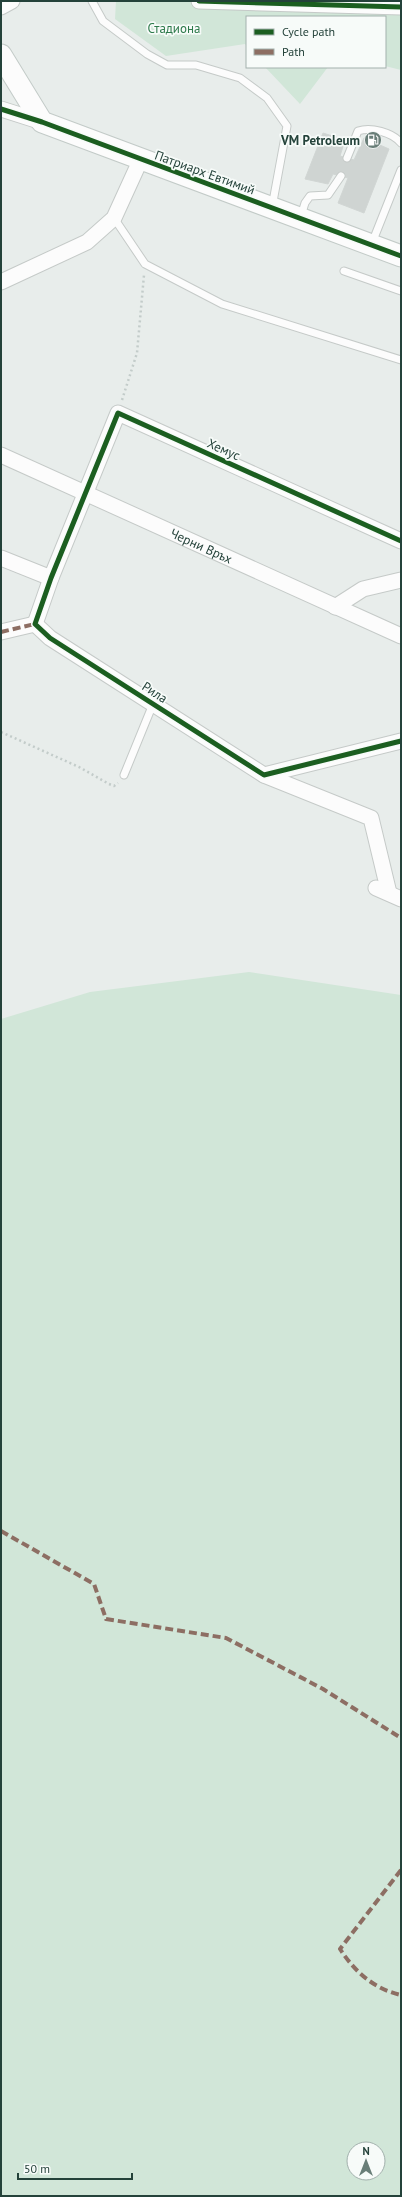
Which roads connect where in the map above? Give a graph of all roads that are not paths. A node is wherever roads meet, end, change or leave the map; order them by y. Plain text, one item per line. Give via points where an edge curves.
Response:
1 (12, 1) edge
2 (92, 1) edge
3 (199, 1) edge
4 (1, 7) edge
5 (401, 7) edge
6 (1, 55) edge
7 (1, 109) edge
8 (42, 122) junction
9 (401, 143) edge
10 (347, 158) dead end
11 (140, 161) junction
12 (401, 170) edge
13 (341, 176) dead end
14 (272, 209) junction
15 (114, 218) junction
16 (300, 219) junction
17 (371, 245) junction
18 (401, 256) edge
19 (344, 271) dead end
20 (5, 276) edge
21 (401, 291) edge
22 (401, 360) edge
23 (1, 455) edge
24 (85, 493) junction
25 (401, 541) edge
26 (1, 558) edge
27 (51, 578) junction
28 (401, 580) edge
29 (335, 606) junction
30 (35, 624) junction
31 (1, 632) edge
32 (401, 636) edge
33 (153, 704) junction
34 (401, 741) edge
35 (124, 775) road end
36 (264, 775) junction
37 (389, 893) edge

1 - 4 street
2 - 14 lane via 103,21 147,54 167,65 196,65 240,78 266,98 287,126
3 - 5 street
6 - 8 street
7 - 8 street, Патриарх Евтимий
8 - 11 street, Патриарх Евтимий
9 - 10 lane via 376,129 366,128 358,131
11 - 14 street, Патриарх Евтимий
11 - 15 street
12 - 17 lane
13 - 16 lane via 328,195 310,196
14 - 16 street, Патриарх Евтимий
15 - 20 street via 87,242
15 - 22 lane via 146,264 222,304
16 - 17 street, Патриарх Евтимий
17 - 18 street, Патриарх Евтимий
19 - 21 lane
23 - 24 street, Черни Връх
24 - 25 street, Хемус via 118,413
24 - 27 street
24 - 29 street, Черни Връх
26 - 27 street
27 - 30 street
28 - 29 street via 363,588
29 - 32 street, Черни Връх
30 - 31 street
30 - 33 street, Рила via 50,638
33 - 35 lane
33 - 36 street, Рила
34 - 36 street
36 - 37 street, Рила via 371,818

